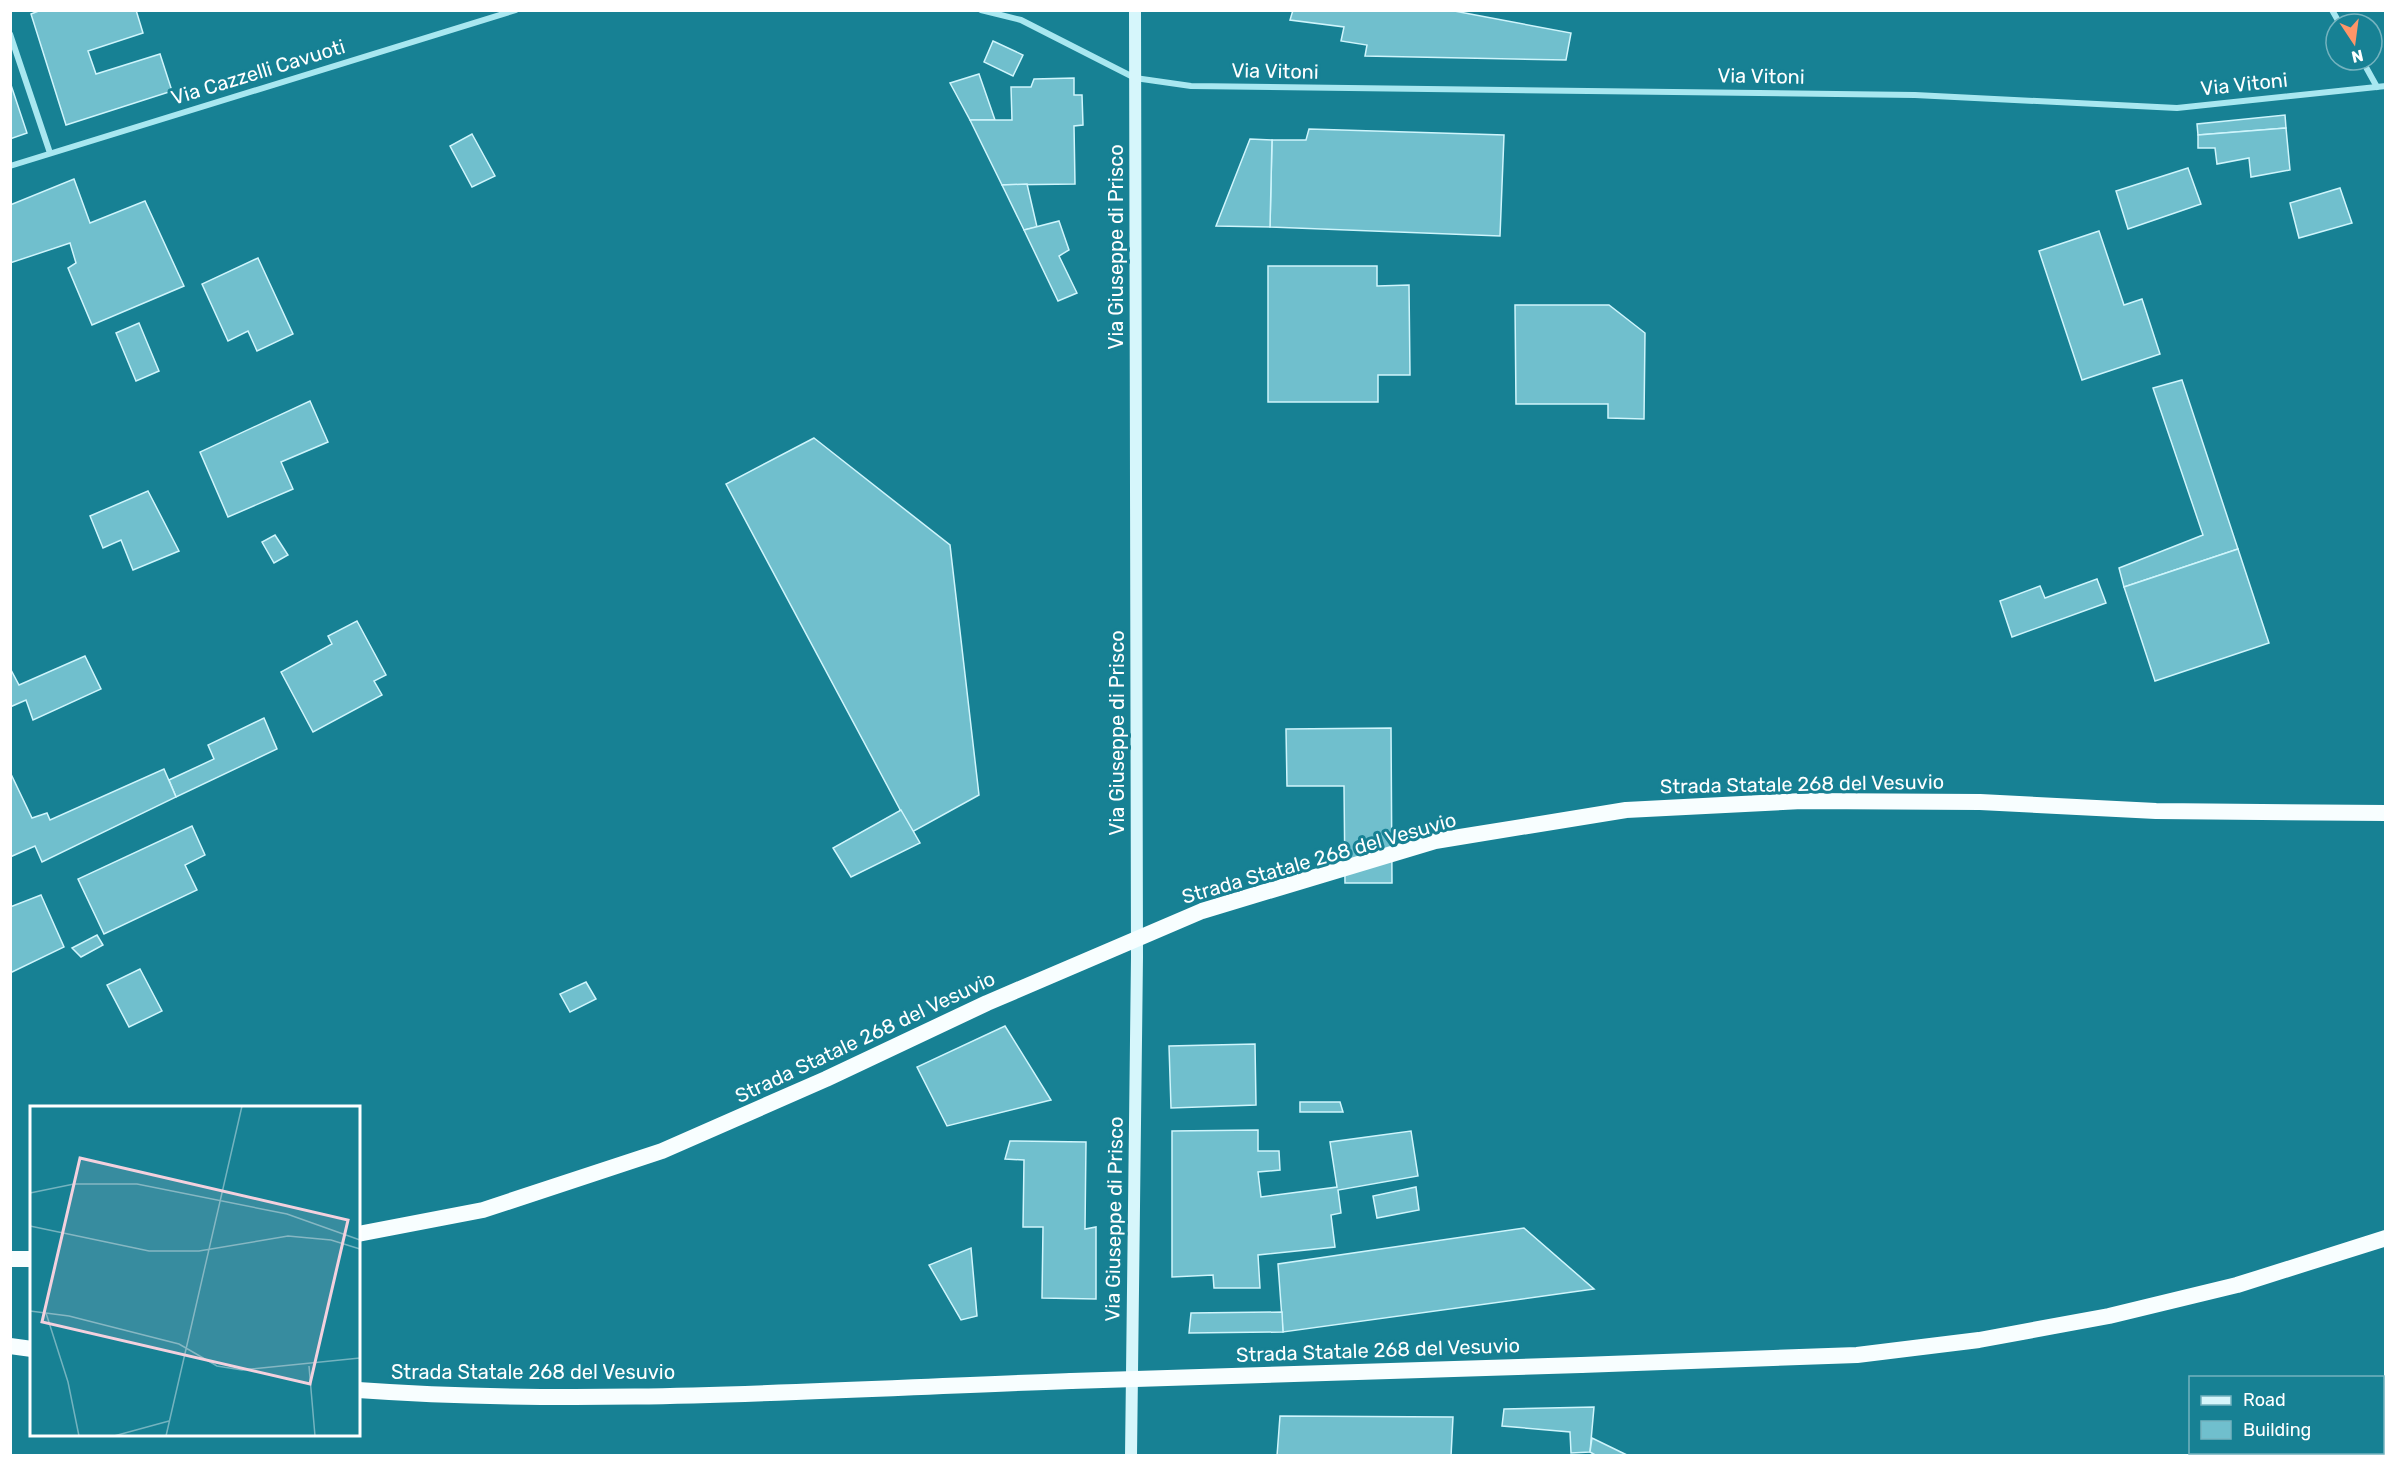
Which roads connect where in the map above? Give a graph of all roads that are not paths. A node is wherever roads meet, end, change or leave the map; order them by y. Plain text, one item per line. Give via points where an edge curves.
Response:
1 (516, 10) edge
2 (981, 10) edge
3 (1135, 10) edge
4 (10, 34) edge
5 (2369, 72) edge
6 (1135, 78) junction
7 (2385, 86) edge
8 (2378, 87) junction
9 (50, 153) junction
10 (10, 166) edge
11 (2385, 813) edge
12 (360, 1234) edge
13 (2385, 1238) edge
14 (10, 1258) edge
15 (30, 1259) edge
16 (10, 1346) edge
17 (30, 1349) edge
18 (360, 1390) edge
19 (1131, 1455) edge

1 - 9 street, Via Cazzelli Cavuoti
2 - 6 street via 1021,20
3 - 6 main road, Via Giuseppe di Prisco
4 - 9 street
5 - 8 street
6 - 8 street, Via Vitoni via 1191,86 1915,95 2177,108
6 - 19 main road, Via Giuseppe di Prisco via 1137,957
7 - 8 street, Via Vitoni
9 - 10 street, Via Cazzelli Cavuoti
11 - 12 highway, Strada Statale 268 del Vesuvio, bridge via 1802,801 1626,810 1435,841 1203,911 662,1151 483,1210
13 - 18 highway, Strada Statale 268 del Vesuvio, bridge via 2237,1285 2109,1316 1979,1340 1857,1355 654,1395 521,1396
14 - 15 highway
16 - 17 highway

